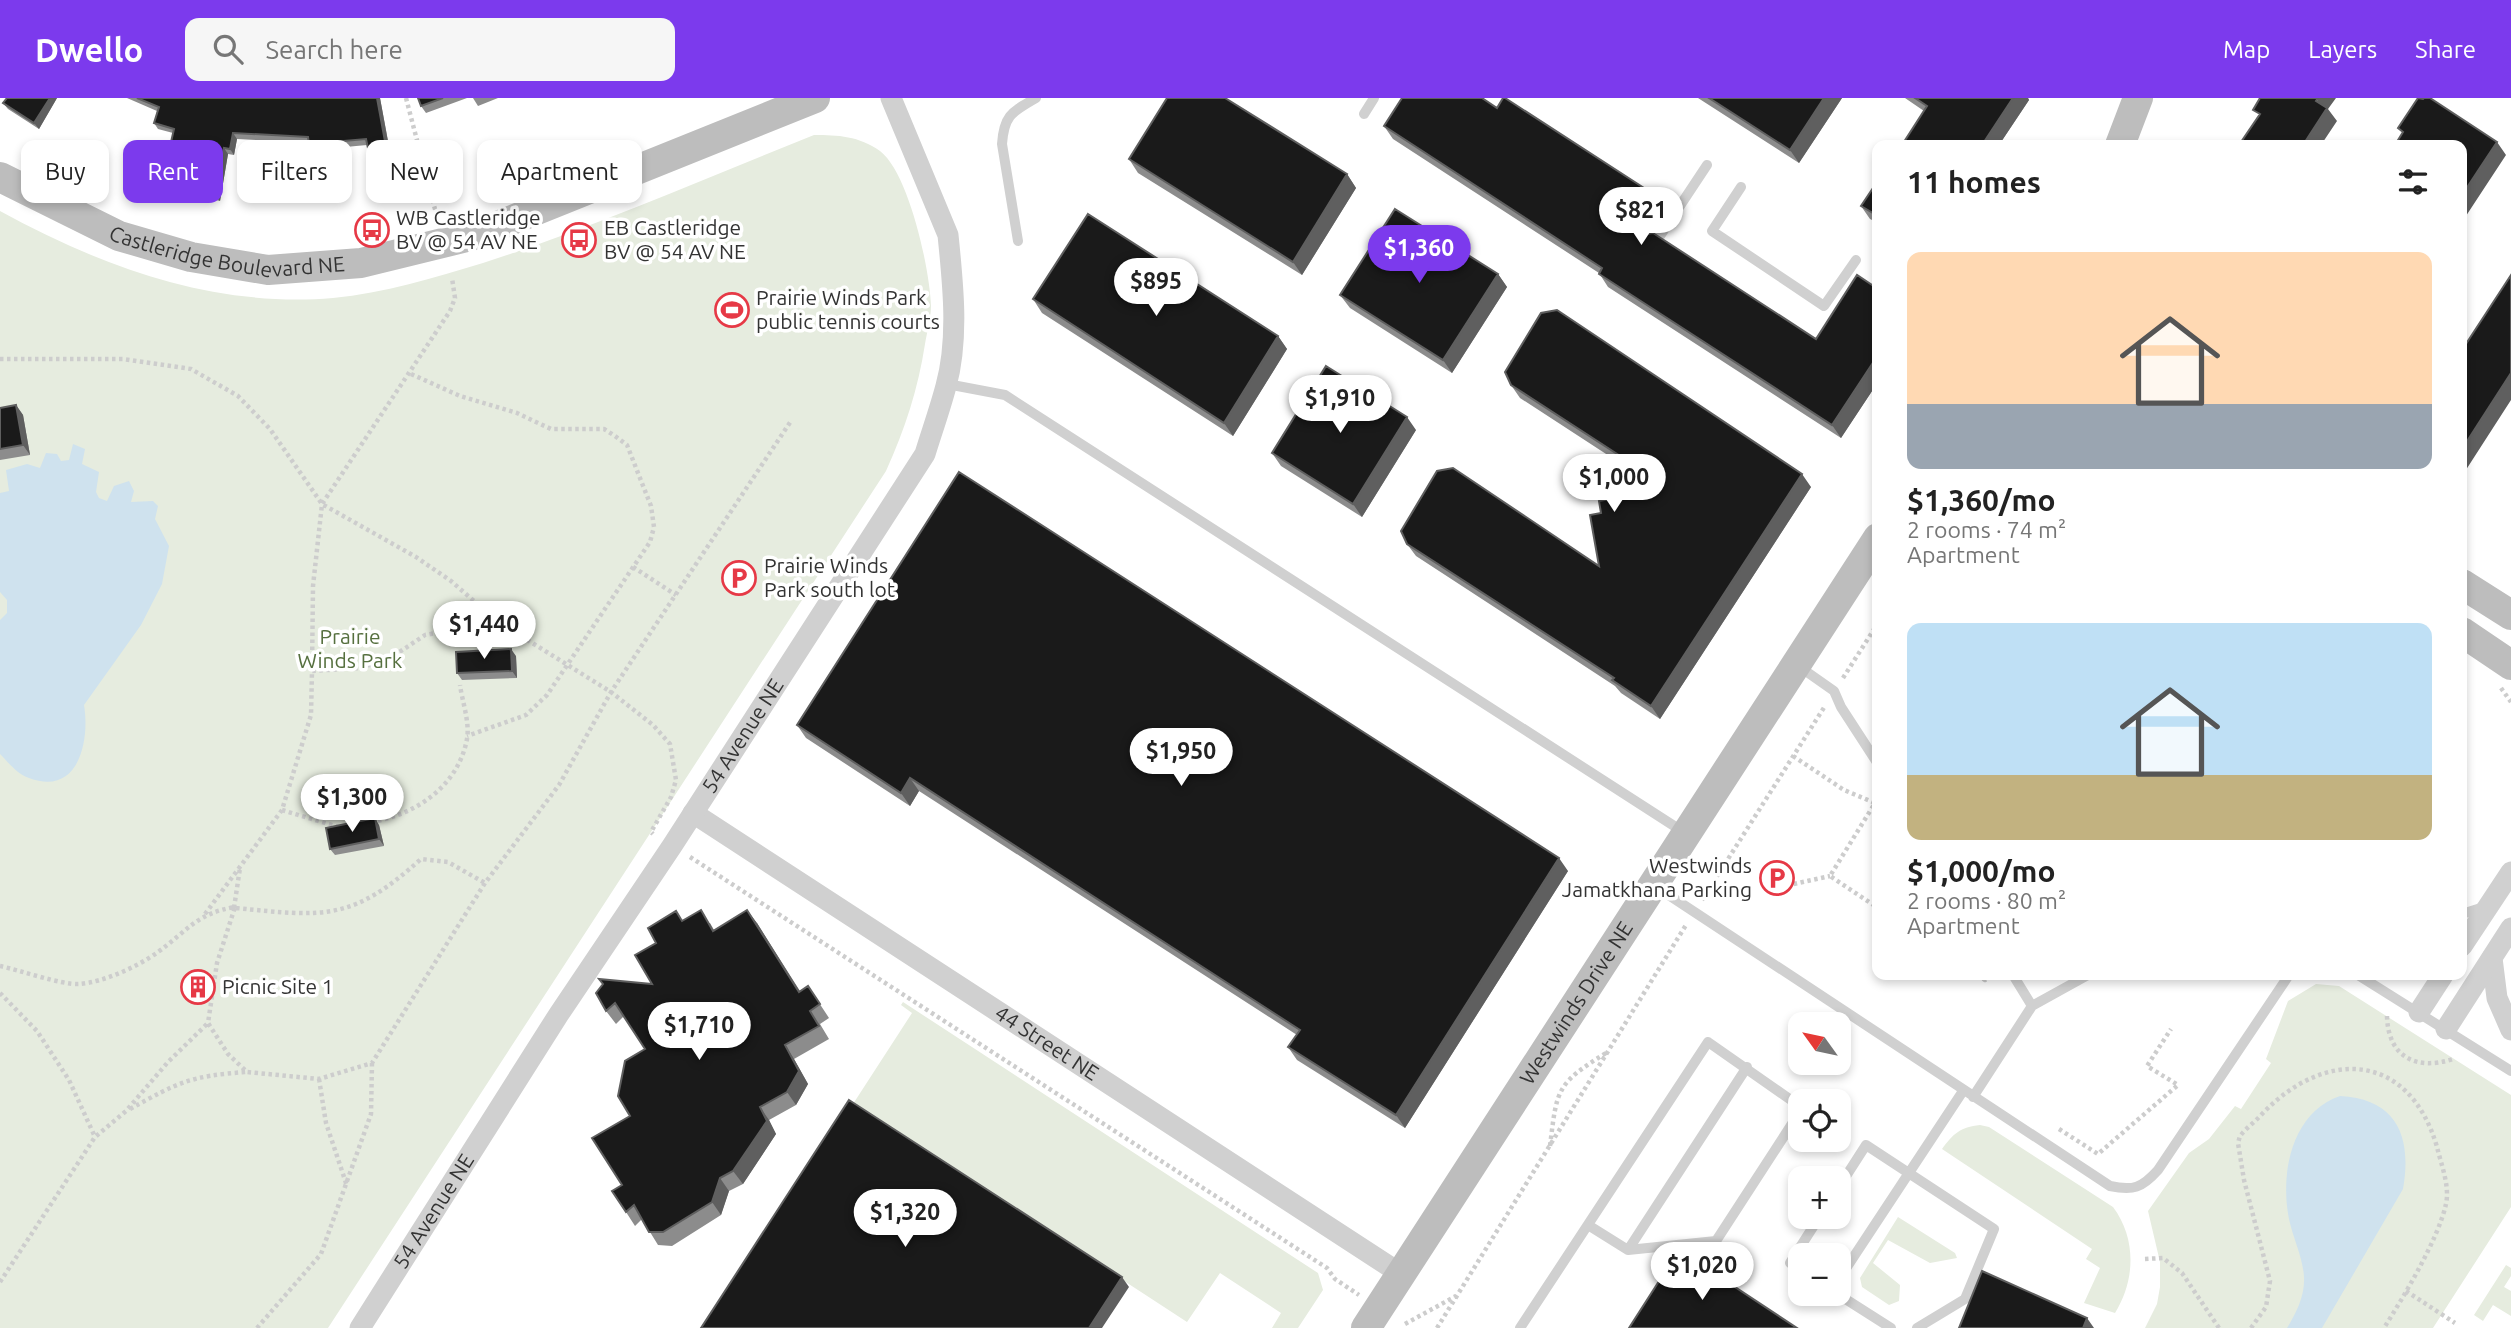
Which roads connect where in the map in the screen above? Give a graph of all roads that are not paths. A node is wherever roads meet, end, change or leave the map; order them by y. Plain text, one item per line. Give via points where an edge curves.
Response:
1 (815, 98) edge
2 (891, 98) edge
3 (1036, 98) edge
4 (1374, 98) edge
5 (2138, 98) edge
6 (1364, 114) dead end
7 (2122, 140) edge
8 (1707, 165) dead end
9 (0, 177) edge
10 (1741, 187) dead end
11 (1018, 241) dead end
12 (1656, 243) edge
13 (1856, 260) dead end
14 (947, 384) junction
15 (1872, 547) edge
16 (2467, 587) edge
17 (2511, 615) edge
18 (2467, 636) edge
19 (1795, 664) junction
20 (2510, 666) edge
21 (1872, 755) edge
22 (693, 813) junction
23 (1685, 833) junction
24 (2511, 872) edge
25 (1653, 885) junction
26 (2489, 905) junction
27 (2467, 912) edge
28 (2511, 928) edge
29 (2467, 938) edge
30 (2492, 958) junction
31 (2016, 980) edge
32 (2079, 980) edge
33 (2286, 980) edge
34 (2366, 980) edge
35 (2440, 980) edge
36 (2032, 1006) junction
37 (2419, 1012) junction
38 (2446, 1029) junction
39 (2511, 1030) edge
40 (1746, 1067) junction
41 (2511, 1071) edge
42 (1968, 1094) junction
43 (1788, 1098) edge
44 (1788, 1128) edge
45 (1851, 1168) edge
46 (1909, 1173) junction
47 (1588, 1225) junction
48 (1628, 1250) junction
49 (1851, 1261) edge
50 (1401, 1274) junction
51 (1851, 1303) edge
52 (1373, 1318) edge
53 (360, 1328) edge
54 (1520, 1328) edge
55 (1891, 1328) edge
56 (1917, 1328) edge

1 - 9 street, Castleridge Boulevard NE via 475,235 361,263 268,270 191,257 119,236
2 - 14 street, 54 Avenue NE via 948,235 954,324
3 - 11 lane via 1009,114 1003,131
4 - 6 lane
5 - 7 street
8 - 12 lane
10 - 13 lane via 1712,231 1824,306
14 - 22 street, 54 Avenue NE via 925,454
14 - 23 lane via 1005,395
15 - 19 street, Westwinds Drive NE
16 - 17 street
18 - 20 street
19 - 21 lane via 1834,691
19 - 23 street, Westwinds Drive NE
22 - 50 street, 44 Street NE
22 - 53 street, 54 Avenue NE
23 - 25 street, Westwinds Drive NE
24 - 26 street
25 - 42 lane
25 - 50 street, Westwinds Drive NE
26 - 27 lane
26 - 29 street
28 - 30 street
30 - 38 street
30 - 39 street via 2497,998
31 - 36 lane
32 - 36 lane
33 - 42 lane via 2158,1170 2146,1184 2131,1191 2110,1186
34 - 37 lane
35 - 37 street
36 - 42 lane
37 - 38 lane
38 - 41 lane
40 - 43 lane
40 - 47 lane via 1708,1042
40 - 48 lane
42 - 46 lane
44 - 48 lane via 1716,1241
45 - 46 lane via 1866,1145
46 - 49 lane
46 - 56 lane via 1994,1229 1965,1298
47 - 48 lane
47 - 54 lane
50 - 52 street, Westwinds Drive NE
51 - 55 lane

